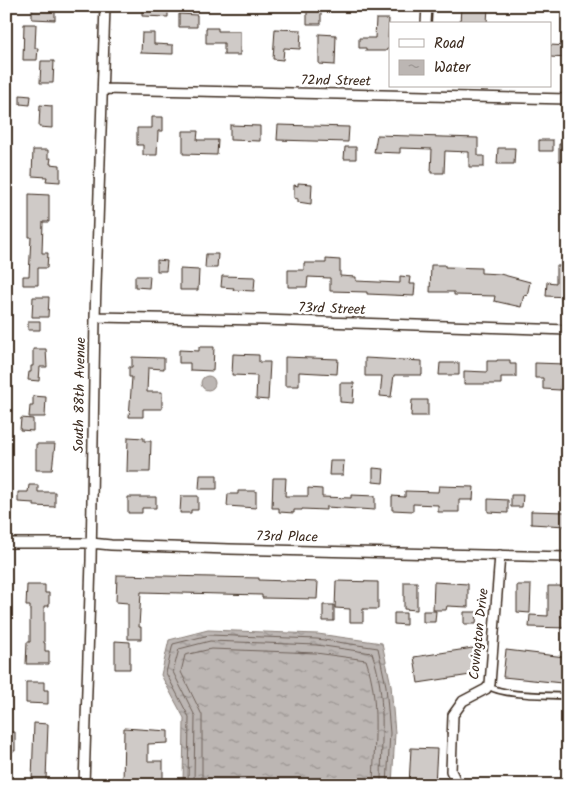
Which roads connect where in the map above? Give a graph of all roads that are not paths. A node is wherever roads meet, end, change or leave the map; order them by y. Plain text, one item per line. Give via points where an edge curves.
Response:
1 (105, 6) edge
2 (427, 6) edge
3 (426, 22) edge
4 (424, 88) edge
5 (104, 89) junction
6 (424, 96) junction
7 (568, 99) edge
8 (95, 317) junction
9 (568, 330) edge
10 (6, 542) edge
11 (91, 543) junction
12 (500, 555) junction
13 (568, 557) edge
14 (488, 686) junction
15 (562, 696) dead end
16 (84, 785) edge
17 (458, 785) edge

1 - 5 street, South 88th Avenue
2 - 3 street
4 - 6 street
5 - 6 street, 72nd Street
5 - 8 street, South 88th Avenue
6 - 7 street, 72nd Street
8 - 9 street, 73rd Street
8 - 11 street, South 88th Avenue
10 - 11 street, 73rd Place
11 - 12 street, 73rd Place
11 - 16 street, South 88th Avenue
12 - 13 street, 73rd Place
12 - 14 street, Covington Drive
14 - 15 lane via 494,690
14 - 17 street, Covington Drive via 463,701 453,715 451,771

